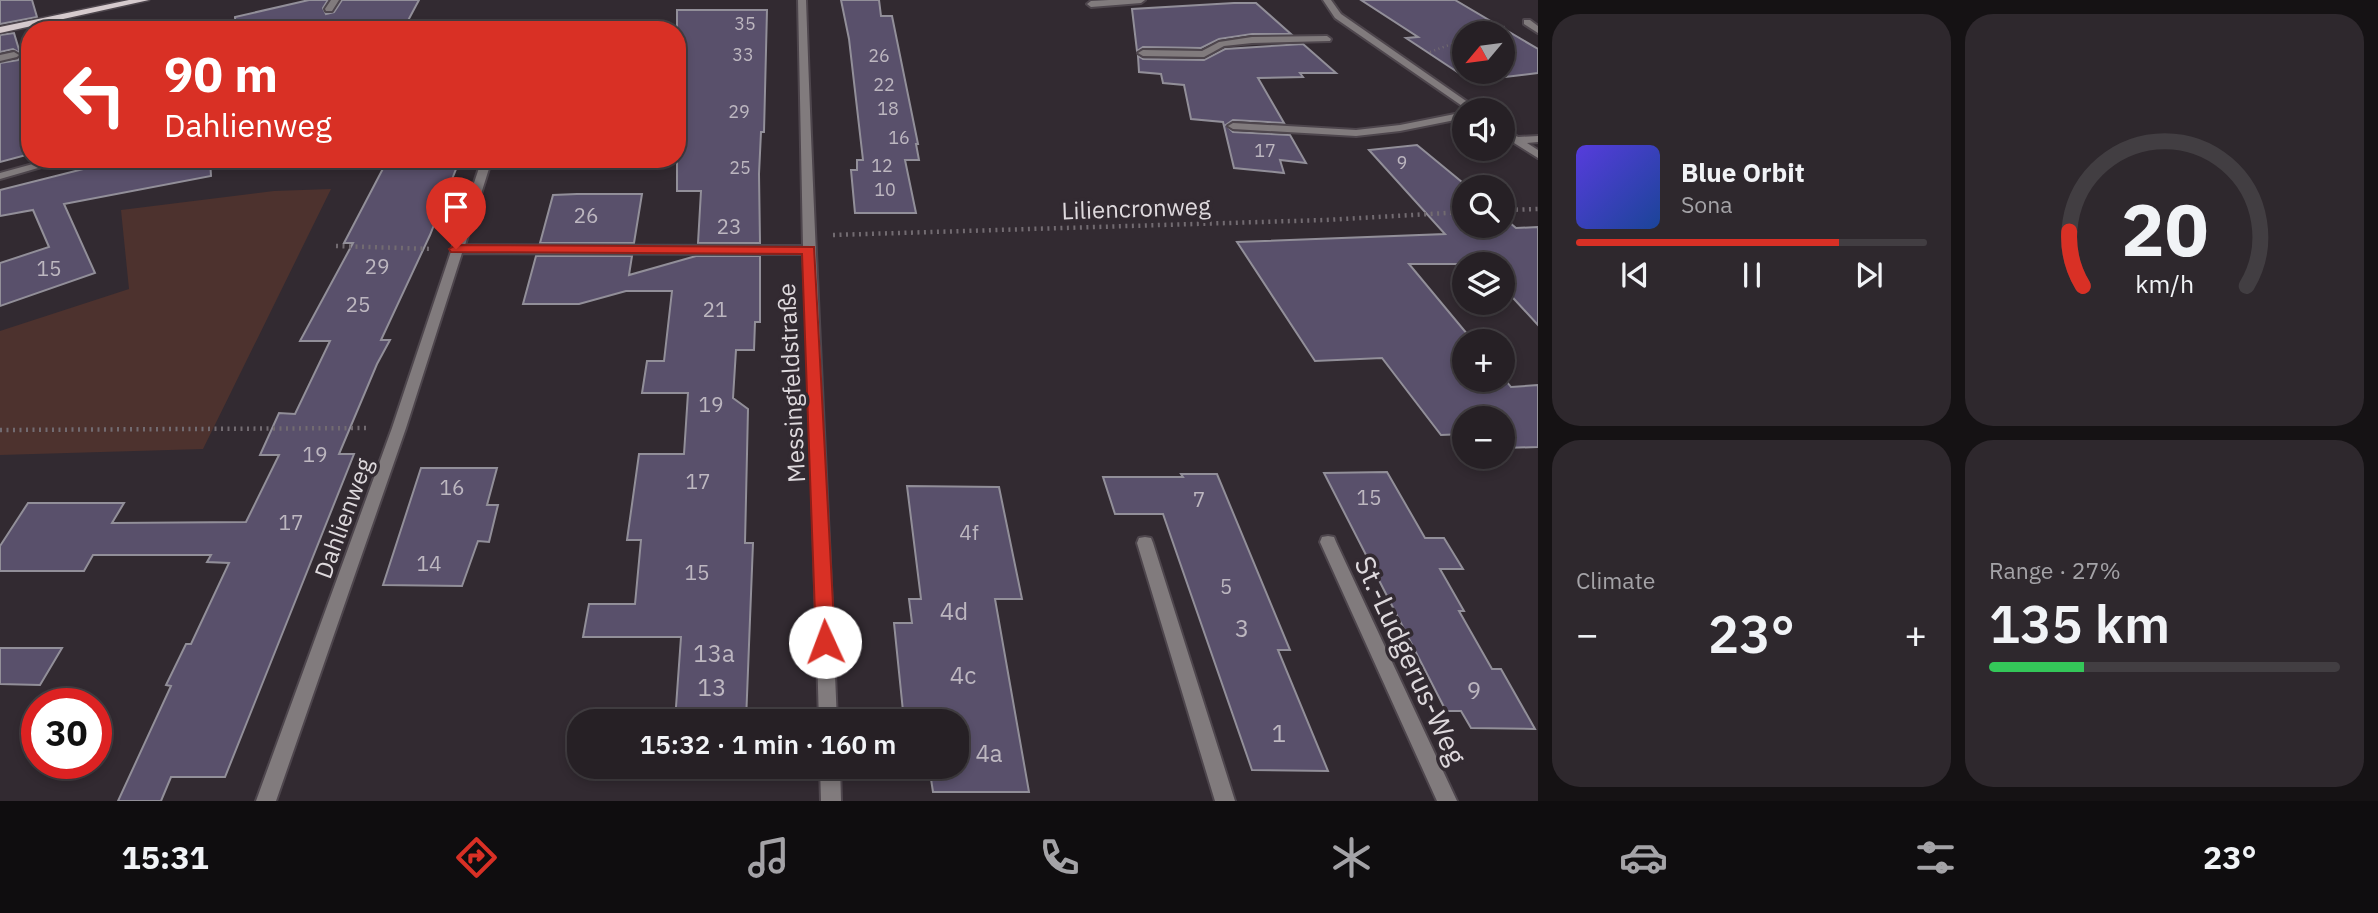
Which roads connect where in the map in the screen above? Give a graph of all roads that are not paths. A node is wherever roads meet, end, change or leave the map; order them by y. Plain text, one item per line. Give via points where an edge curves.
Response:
1 (144, 0) edge
2 (335, 0) edge
3 (802, 0) edge
4 (1141, 0) edge
5 (1327, 0) edge
6 (1091, 4) dead end
7 (329, 9) dead end
8 (43, 21) edge
9 (1527, 22) dead end
10 (21, 26) edge
11 (0, 30) edge
12 (1538, 30) edge
13 (1327, 39) dead end
14 (1143, 53) dead end
15 (14, 55) dead end
16 (0, 58) edge
17 (1457, 98) edge
18 (1452, 118) edge
19 (1233, 126) dead end
20 (1538, 139) edge
21 (1517, 140) joint
22 (1538, 155) edge
23 (31, 168) edge
24 (484, 168) edge
25 (0, 176) edge
26 (456, 249) junction
27 (809, 250) junction
28 (1328, 542) dead end
29 (1145, 543) dead end
30 (828, 709) edge
31 (830, 779) edge
32 (266, 801) edge
33 (831, 801) edge
34 (1225, 801) edge
35 (1447, 801) edge

1 - 8 main road
2 - 7 street
3 - 27 street, Messingfeldstraße
4 - 6 street
5 - 17 street via 1338,16
9 - 12 street
10 - 11 main road
13 - 14 street via 1252,40 1222,44 1203,54
15 - 16 street
18 - 19 street via 1356,133
20 - 21 street
21 - 22 street
23 - 25 street
24 - 26 street, Dahlienweg
26 - 27 street
26 - 32 street, Dahlienweg via 399,428
27 - 30 street, Messingfeldstraße
28 - 35 street, St.-Ludgerus-Weg
29 - 34 street
31 - 33 street

